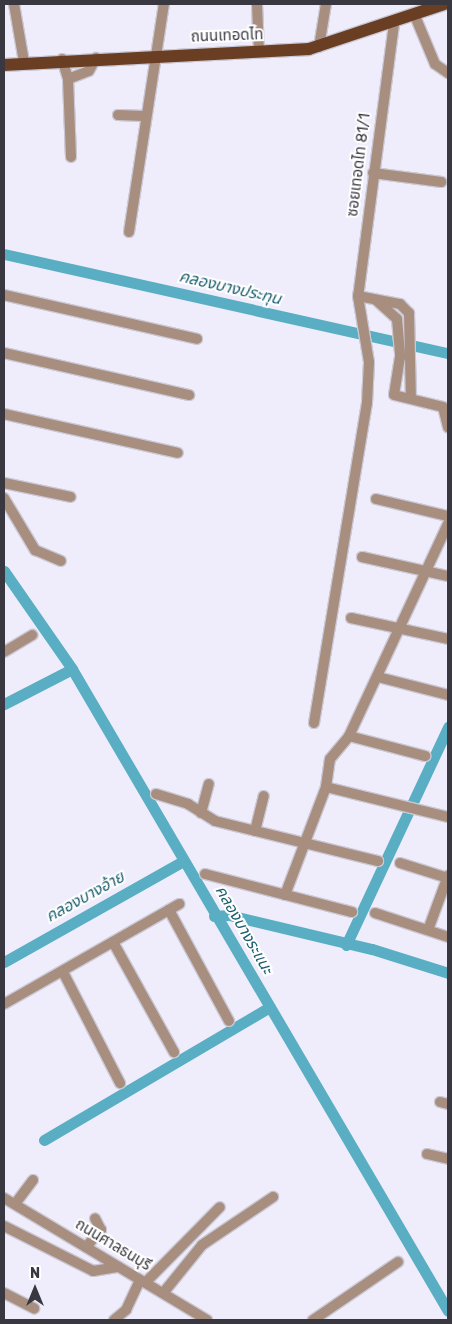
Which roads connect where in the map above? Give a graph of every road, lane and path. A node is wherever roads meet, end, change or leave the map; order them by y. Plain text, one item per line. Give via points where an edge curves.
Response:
1 (14, 4) edge
2 (164, 4) edge
3 (258, 4) edge
4 (326, 4) edge
5 (446, 4) edge
6 (448, 10) edge
7 (415, 16) junction
8 (394, 24) junction
9 (319, 47) junction
10 (258, 50) junction
11 (155, 56) junction
12 (96, 58) junction
13 (62, 59) junction
14 (24, 62) junction
15 (4, 65) edge
16 (448, 73) edge
17 (68, 79) junction
18 (118, 115) dead end
19 (144, 116) junction
20 (72, 158) dead end
21 (374, 173) junction
22 (440, 182) dead end
23 (129, 232) dead end
24 (4, 295) edge
25 (358, 296) junction
26 (372, 297) junction
27 (197, 339) dead end
28 (4, 352) edge
29 (397, 372) junction
30 (410, 375) junction
31 (189, 395) dead end
32 (412, 398) junction
33 (446, 406) edge
34 (4, 414) edge
35 (448, 427) edge
36 (178, 453) dead end
37 (4, 484) edge
38 (71, 497) dead end
39 (4, 498) edge
40 (376, 499) dead end
41 (448, 516) edge
42 (448, 524) edge
43 (362, 557) dead end
44 (61, 561) dead end
45 (428, 570) junction
46 (448, 576) edge
47 (352, 618) dead end
48 (401, 627) junction
49 (32, 635) dead end
50 (448, 639) edge
51 (4, 652) edge
52 (378, 677) junction
53 (448, 694) edge
54 (314, 723) dead end
55 (349, 736) junction
56 (425, 756) dead end
57 (209, 784) dead end
58 (326, 787) junction
59 (156, 794) dead end
60 (264, 796) dead end
61 (201, 813) junction
62 (448, 817) edge
63 (255, 831) junction
64 (304, 843) junction
65 (378, 861) dead end
66 (400, 863) dead end
67 (205, 874) dead end
68 (448, 877) edge
69 (285, 895) junction
70 (179, 904) dead end
71 (169, 910) junction
72 (352, 912) dead end
73 (374, 913) dead end
74 (428, 930) junction
75 (448, 937) edge
76 (113, 942) junction
77 (63, 972) junction
78 (4, 1004) edge
79 (229, 1021) dead end
80 (174, 1052) dead end
81 (120, 1083) dead end
82 (427, 1154) dead end
83 (448, 1159) edge
84 (33, 1180) dead end
85 (273, 1197) dead end
86 (4, 1198) edge
87 (15, 1204) junction
88 (220, 1207) dead end
89 (95, 1218) dead end
90 (4, 1226) edge
91 (86, 1247) junction
92 (398, 1262) dead end
93 (119, 1267) junction
94 (143, 1281) junction
95 (164, 1292) junction
96 (4, 1293) edge
97 (34, 1308) dead end
98 (114, 1320) edge
99 (207, 1320) edge
100 (313, 1320) edge

1 - 14 street
2 - 11 street
3 - 10 street
4 - 9 street
5 - 6 street
5 - 7 main road, ถนนเทอดไท
7 - 8 main road, ถนนเทอดไท
7 - 16 street via 435,64
8 - 9 main road, ถนนเทอดไท
8 - 21 street, ซอยเทอดไท 81/1
9 - 10 main road, ถนนเทอดไท
10 - 11 main road, ถนนเทอดไท
11 - 12 main road, ถนนเทอดไท
11 - 19 street
12 - 13 main road, ถนนเทอดไท
12 - 17 street via 89,71
13 - 14 main road, ถนนเทอดไท
13 - 17 street
14 - 15 main road, ถนนเทอดไท
17 - 20 street
18 - 19 street
19 - 23 street
21 - 22 street
21 - 25 street, ซอยเทอดไท 81/1
24 - 27 street
25 - 26 street
25 - 54 street, ซอยเทอดไท 81/1 via 365,341 367,403
26 - 29 street via 392,312 399,328
26 - 30 street via 400,304 410,313 413,330
28 - 31 street
29 - 30 street
29 - 32 street via 394,395
30 - 32 street
32 - 33 street
33 - 35 street
34 - 36 street
37 - 38 street
39 - 44 street via 36,550
40 - 41 street
42 - 45 street
43 - 45 street
45 - 46 street
45 - 48 street
47 - 48 street
48 - 50 street
48 - 52 street
49 - 51 street
52 - 53 street
52 - 55 street
55 - 56 street
55 - 58 street via 330,759
57 - 61 street
58 - 62 street
58 - 64 street
59 - 61 street
60 - 63 street
61 - 63 street
63 - 64 street
64 - 65 street
64 - 69 street
66 - 68 street
67 - 69 street
68 - 74 street
69 - 72 street
70 - 71 street
71 - 76 street
71 - 79 street
73 - 74 street
74 - 75 street
76 - 77 street
76 - 80 street
77 - 78 street
77 - 81 street
82 - 83 street
84 - 87 street
85 - 95 street via 202,1245
86 - 87 street, ถนนศาลธนบุรี
87 - 91 street, ถนนศาลธนบุรี
88 - 94 street
89 - 91 street via 100,1230
90 - 93 street via 93,1271
91 - 93 street, ถนนศาลธนบุรี
92 - 100 street
93 - 94 street, ถนนศาลธนบุรี
94 - 95 street, ถนนศาลธนบุรี
94 - 98 street via 126,1310
95 - 99 street, ถนนศาลธนบุรี
96 - 97 street

